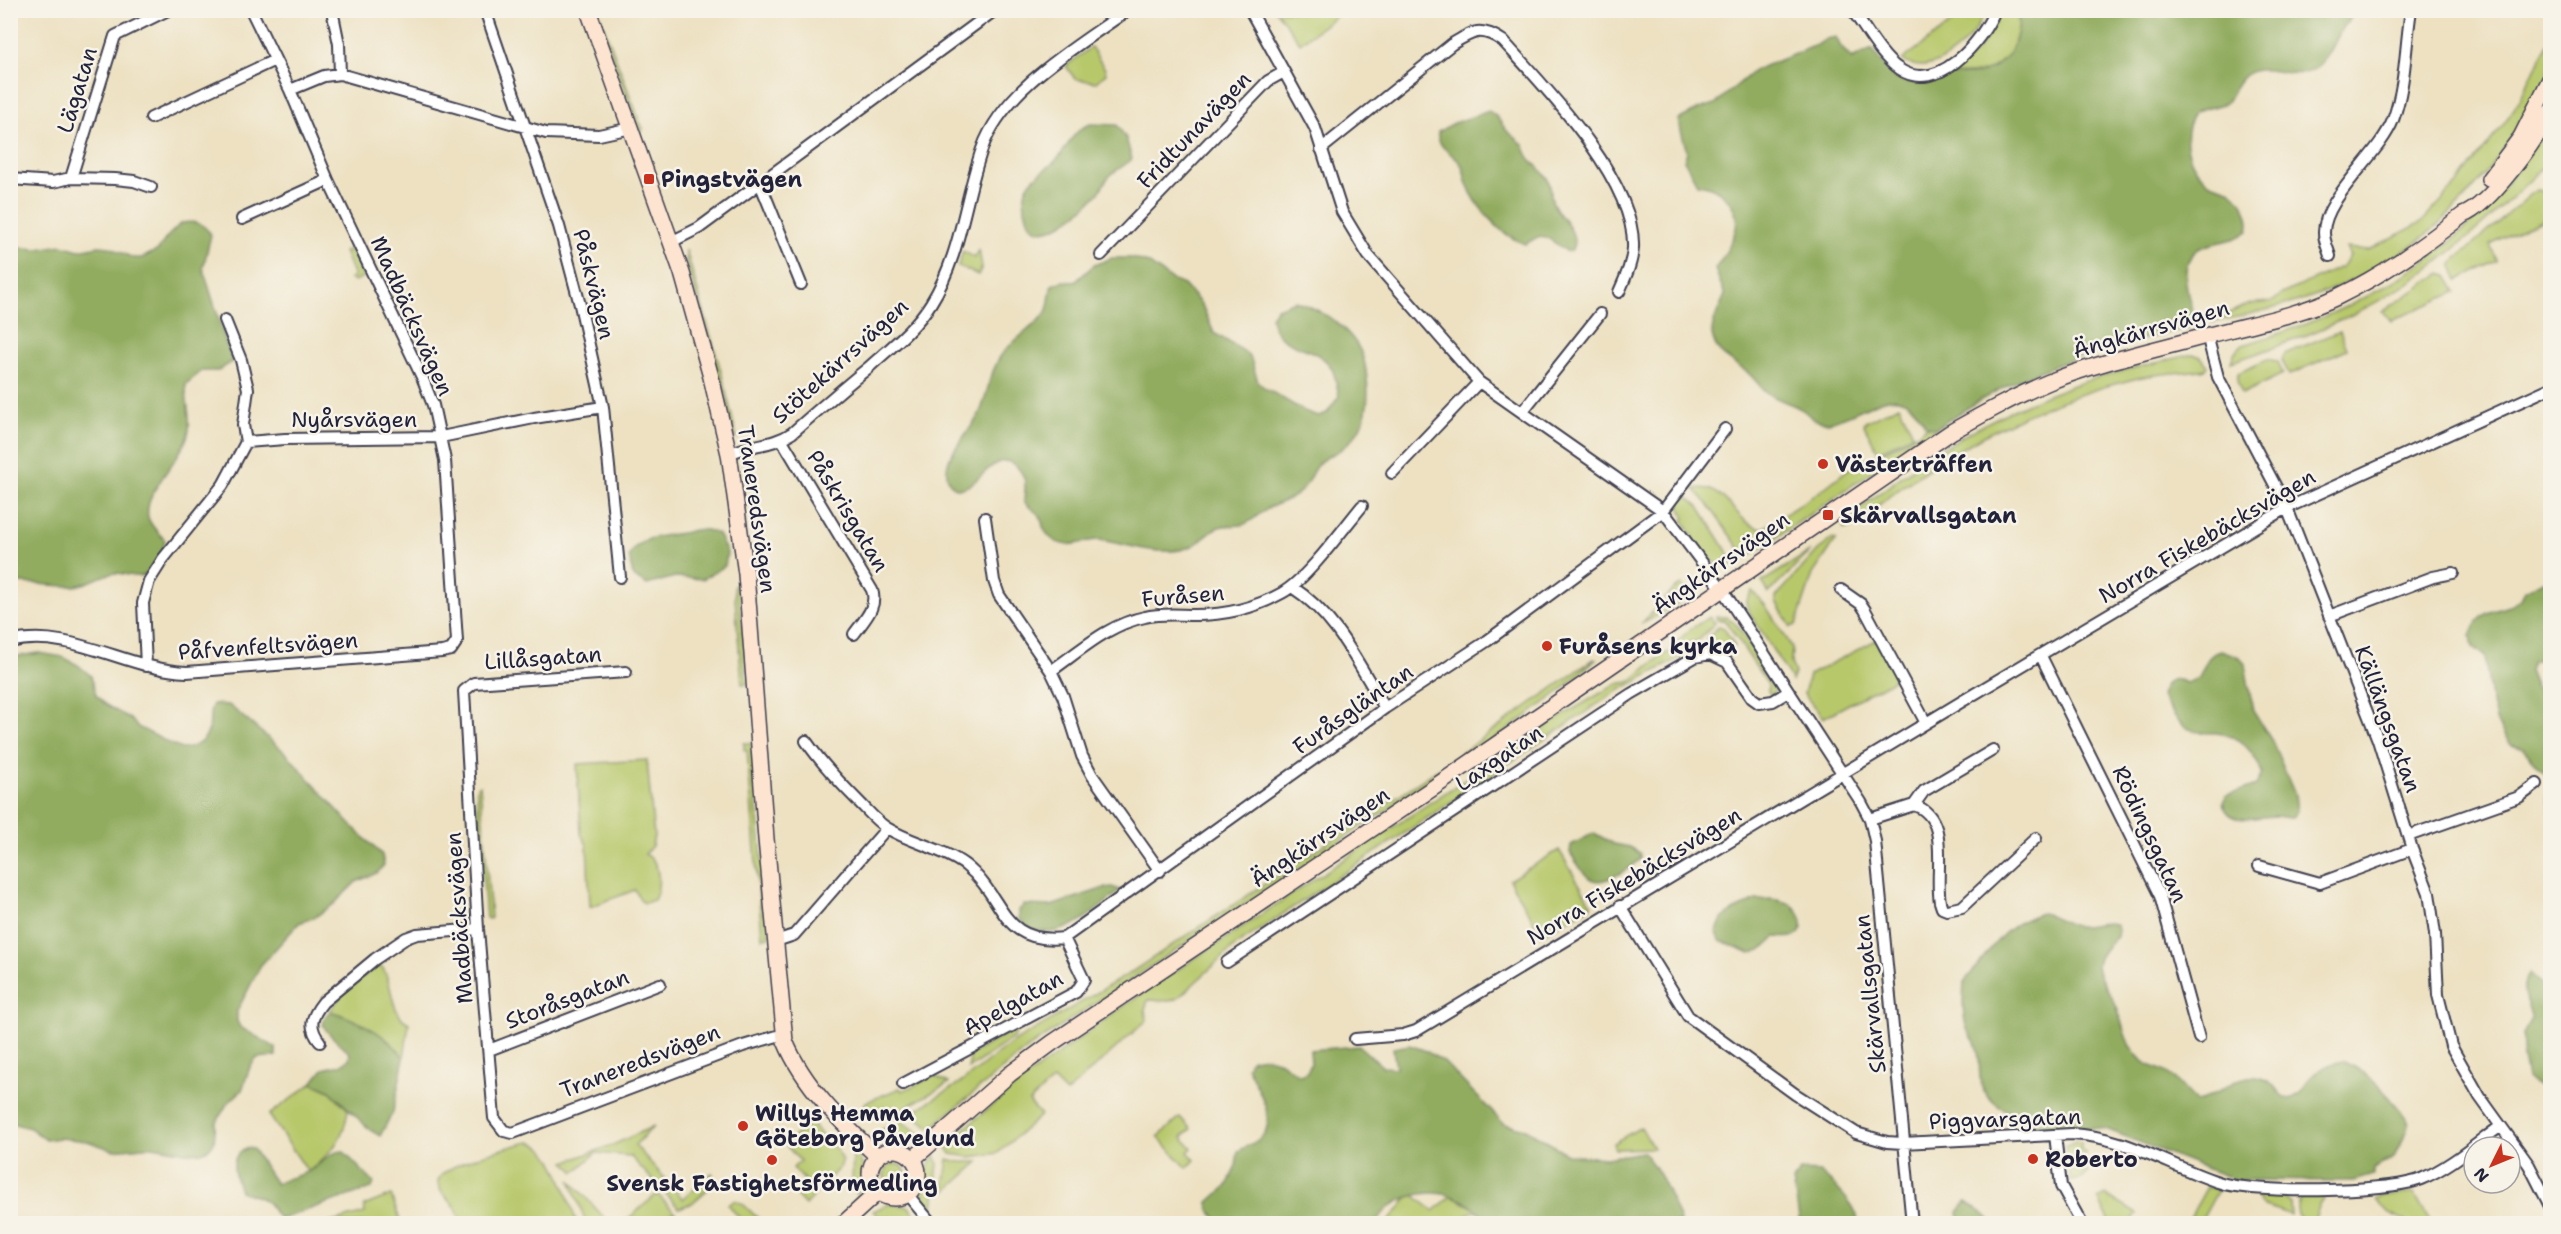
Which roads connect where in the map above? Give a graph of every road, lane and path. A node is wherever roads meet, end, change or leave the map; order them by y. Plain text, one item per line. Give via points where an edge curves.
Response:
1 (168, 10) edge
2 (251, 10) edge
3 (332, 10) edge
4 (485, 10) edge
5 (588, 10) edge
6 (995, 10) edge
7 (1128, 10) edge
8 (1250, 10) edge
9 (1852, 10) edge
10 (1995, 10) edge
11 (2411, 10) edge
12 (275, 60) junction
13 (1284, 72) junction
14 (340, 74) junction
15 (2550, 79) edge
16 (290, 90) junction
17 (2550, 112) edge
18 (151, 118) dead end
19 (523, 126) junction
20 (631, 128) junction
21 (1321, 149) junction
22 (71, 178) junction
23 (10, 179) edge
24 (328, 180) junction
25 (760, 183) junction
26 (151, 187) dead end
27 (2463, 215) junction
28 (242, 219) dead end
29 (671, 242) junction
30 (1101, 255) dead end
31 (2330, 256) dead end
32 (801, 284) dead end
33 (1619, 292) dead end
34 (1600, 314) dead end
35 (225, 320) dead end
36 (2207, 335) junction
37 (1479, 382) junction
38 (2550, 388) edge
39 (603, 407) junction
40 (1522, 412) junction
41 (1725, 429) dead end
42 (441, 437) junction
43 (782, 440) junction
44 (246, 442) junction
45 (729, 454) junction
46 (1392, 473) dead end
47 (1362, 506) dead end
48 (2287, 508) junction
49 (1663, 511) junction
50 (985, 518) dead end
51 (2453, 573) dead end
52 (620, 577) dead end
53 (1292, 587) junction
54 (1722, 589) junction
55 (1841, 590) dead end
56 (2329, 616) junction
57 (854, 634) dead end
58 (10, 642) edge
59 (451, 650) joint
60 (2041, 656) junction
61 (146, 666) junction
62 (1051, 671) junction
63 (626, 672) dead end
64 (464, 689) joint
65 (1788, 692) junction
66 (1384, 708) junction
67 (1926, 723) junction
68 (806, 741) dead end
69 (1993, 750) dead end
70 (1843, 773) junction
71 (2537, 784) dead end
72 (1914, 805) junction
73 (1870, 819) junction
74 (887, 828) junction
75 (2408, 836) junction
76 (2036, 838) dead end
77 (2412, 849) junction
78 (2259, 866) dead end
79 (1160, 871) junction
80 (1620, 906) junction
81 (478, 929) junction
82 (1065, 938) junction
83 (776, 940) junction
84 (1227, 962) dead end
85 (660, 984) dead end
86 (784, 1034) junction
87 (2199, 1038) dead end
88 (1355, 1039) dead end
89 (320, 1042) dead end
90 (489, 1050) junction
91 (903, 1084) dead end
92 (2501, 1126) junction
93 (513, 1133) joint
94 (2055, 1135) junction
95 (1903, 1143) junction
96 (878, 1157) junction
97 (913, 1159) junction
98 (878, 1192) junction
99 (907, 1194) junction
100 (2550, 1206) edge
101 (843, 1224) edge
102 (932, 1224) edge
103 (1912, 1224) edge
104 (2082, 1224) edge

1 - 22 street, Lägatan via 115,36
2 - 12 street, Madbäcksvägen
3 - 14 street
4 - 19 street, Påskvägen
5 - 20 street, Traneredsvägen
6 - 25 street
7 - 43 street, Stötekärrsvägen via 1038,75 1003,112 982,148 958,243 930,305 890,349
8 - 13 street
9 - 10 street via 1898,69 1918,75 1942,69 1966,54 1983,35
11 - 31 street via 2403,82 2394,117 2380,145 2346,186 2331,212 2324,233
12 - 16 street, Madbäcksvägen
12 - 18 street
13 - 21 street, Fridtunavägen via 1315,128
13 - 30 street, Fridtunavägen via 1268,81
14 - 16 street
14 - 19 street
15 - 27 street, Ängkärrsvägen via 2521,137 2465,206
16 - 24 street, Madbäcksvägen
17 - 27 street, Ängkärrsvägen via 2516,163 2473,211
19 - 20 street via 568,135 599,135
19 - 39 street, Påskvägen via 559,226
20 - 29 street, Traneredsvägen
21 - 33 street via 1452,44 1475,31 1492,33 1503,40 1570,115 1621,197 1631,225 1633,249
21 - 37 street, Fridtunavägen via 1342,212 1359,243
22 - 23 street via 53,182
22 - 26 street via 134,181
24 - 28 street
24 - 42 street, Madbäcksvägen via 422,377
25 - 29 street via 699,228
25 - 32 street
27 - 36 street, Ängkärrsvägen via 2405,259 2336,298
29 - 45 street, Traneredsvägen via 696,319
34 - 40 street
35 - 44 street via 248,389 243,425
36 - 48 street, Källängsgatan via 2218,377
36 - 54 street, Ängkärrsvägen via 2079,372 1994,408 1951,432
37 - 40 street, Skärvallsgatan
37 - 46 street
38 - 48 street, Norra Fiskebäcksvägen
39 - 42 street, Nyårsvägen
39 - 52 street, Påskvägen
40 - 49 street, Skärvallsgatan
41 - 49 street, Furåsgläntan
42 - 44 street, Nyårsvägen
42 - 59 street, Madbäcksvägen via 458,631
43 - 45 street, Stötekärrsvägen
43 - 57 street, Påskrisgatan via 872,590 871,611
44 - 61 street, Påfvenfeltsvägen via 223,485 168,551 149,581 143,603
45 - 83 street, Traneredsvägen via 748,597
47 - 53 street, Furåsen
48 - 56 street, Källängsgatan
48 - 60 street, Norra Fiskebäcksvägen
49 - 54 street, Skärvallsgatan
49 - 66 street, Furåsgläntan via 1474,650
50 - 62 street via 999,595
51 - 56 street
53 - 62 street, Furåsen via 1239,611 1148,616 1122,623
53 - 66 street via 1308,597 1332,622
54 - 65 street, Skärvallsgatan
54 - 97 street, Ängkärrsvägen via 1424,795 1052,1043 1010,1074
55 - 67 street via 1865,610
56 - 75 street, Källängsgatan via 2378,740
58 - 61 street via 54,641
59 - 61 street, Påfvenfeltsvägen via 195,672
60 - 67 street, Norra Fiskebäcksvägen
60 - 87 street, Rödingsgatan via 2160,896
62 - 79 street via 1092,775
63 - 64 street, Lillåsgatan via 474,683
64 - 81 street, Madbäcksvägen
65 - 70 street, Skärvallsgatan
65 - 84 street, Laxgatan via 1773,701 1759,703 1722,658 1710,654 1695,657 1631,694
66 - 79 street, Furåsgläntan
67 - 70 street, Norra Fiskebäcksvägen
68 - 74 street, Apelgatan via 839,784
69 - 72 street via 1924,791
70 - 73 street, Skärvallsgatan
70 - 80 street, Norra Fiskebäcksvägen
71 - 75 street via 2519,797
72 - 73 street
72 - 76 street via 1926,811 1937,830 1938,892 1942,908 1947,910 1962,907
73 - 95 street, Skärvallsgatan
74 - 82 street, Apelgatan via 968,868 1020,932 1042,939
74 - 83 street via 801,928 790,938
75 - 77 street, Källängsgatan
77 - 78 street via 2320,884
77 - 92 street, Källängsgatan via 2431,905 2438,995 2447,1036 2464,1072
79 - 82 street, Furåsgläntan
80 - 88 street, Norra Fiskebäcksvägen via 1416,1031
80 - 95 street, Piggvarsgatan via 1688,1016 1846,1128 1872,1139
81 - 89 street via 417,934 396,944 314,1013 311,1024
81 - 90 street, Madbäcksvägen
82 - 91 street, Apelgatan via 1084,980 1076,992
83 - 86 street, Traneredsvägen
85 - 90 street, Storåsgatan
86 - 93 street, Traneredsvägen
86 - 96 street, Traneredsvägen via 817,1093
90 - 93 street, Madbäcksvägen via 494,1118 504,1131
92 - 94 street, Piggvarsgatan via 2435,1172 2410,1183 2294,1189 2233,1187 2123,1142 2091,1135
92 - 100 street, Källängsgatan via 2529,1165
94 - 95 street, Piggvarsgatan
94 - 104 street via 2061,1186
95 - 103 street, Skärvallsgatan
96 - 97 street via 891,1151
96 - 98 street via 871,1178
97 - 99 street via 918,1178
98 - 99 street via 889,1197
98 - 101 street
99 - 102 street

